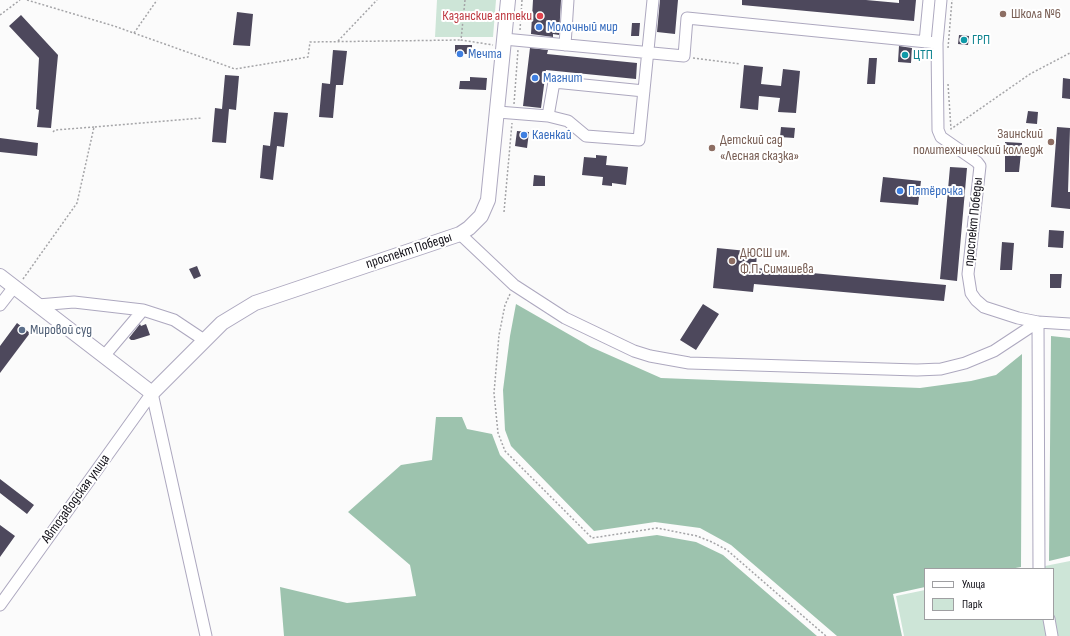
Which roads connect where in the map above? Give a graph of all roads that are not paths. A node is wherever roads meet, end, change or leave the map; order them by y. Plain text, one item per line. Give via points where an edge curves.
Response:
1 (508, 0) edge
2 (568, 0) edge
3 (653, 0) edge
4 (929, 0) edge
5 (941, 0) edge
6 (925, 42) junction
7 (504, 43) junction
8 (937, 43) junction
9 (564, 45) junction
10 (648, 53) junction
11 (644, 91) junction
12 (498, 112) junction
13 (548, 116) junction
14 (460, 234) junction
15 (0, 276) edge
16 (15, 288) junction
17 (0, 305) edge
18 (38, 305) junction
19 (143, 310) junction
20 (1038, 322) junction
21 (1070, 324) edge
22 (204, 340) junction
23 (104, 356) junction
24 (152, 394) junction
25 (1039, 568) edge
26 (0, 605) edge
27 (1049, 620) edge
28 (206, 636) edge
29 (1052, 636) edge

1 - 7 main road, проспект Победы
2 - 9 street
3 - 10 street
4 - 6 street
5 - 8 street, проспект Победы
6 - 8 street
6 - 10 street via 687,18 684,56
7 - 9 street
7 - 12 main road, проспект Победы
8 - 20 street, проспект Победы via 939,134 980,166 968,274 971,293 984,306
9 - 10 street
10 - 11 street
11 - 13 street via 554,82
11 - 13 street via 639,140 586,136 568,121
12 - 13 street
12 - 14 main road, проспект Победы via 488,200 476,222
14 - 20 street via 514,285 565,318 615,343 650,356 689,363 941,369 965,363 994,351
14 - 22 main road, проспект Победы via 255,303 234,314
15 - 16 main road
16 - 17 street
16 - 18 main road
18 - 19 street via 74,302
18 - 23 main road
19 - 22 street via 174,320
19 - 23 street
20 - 21 street
20 - 25 street
22 - 24 main road, проспект Победы
23 - 24 main road
24 - 26 street, Автозаводская улица
24 - 28 street
27 - 29 street

